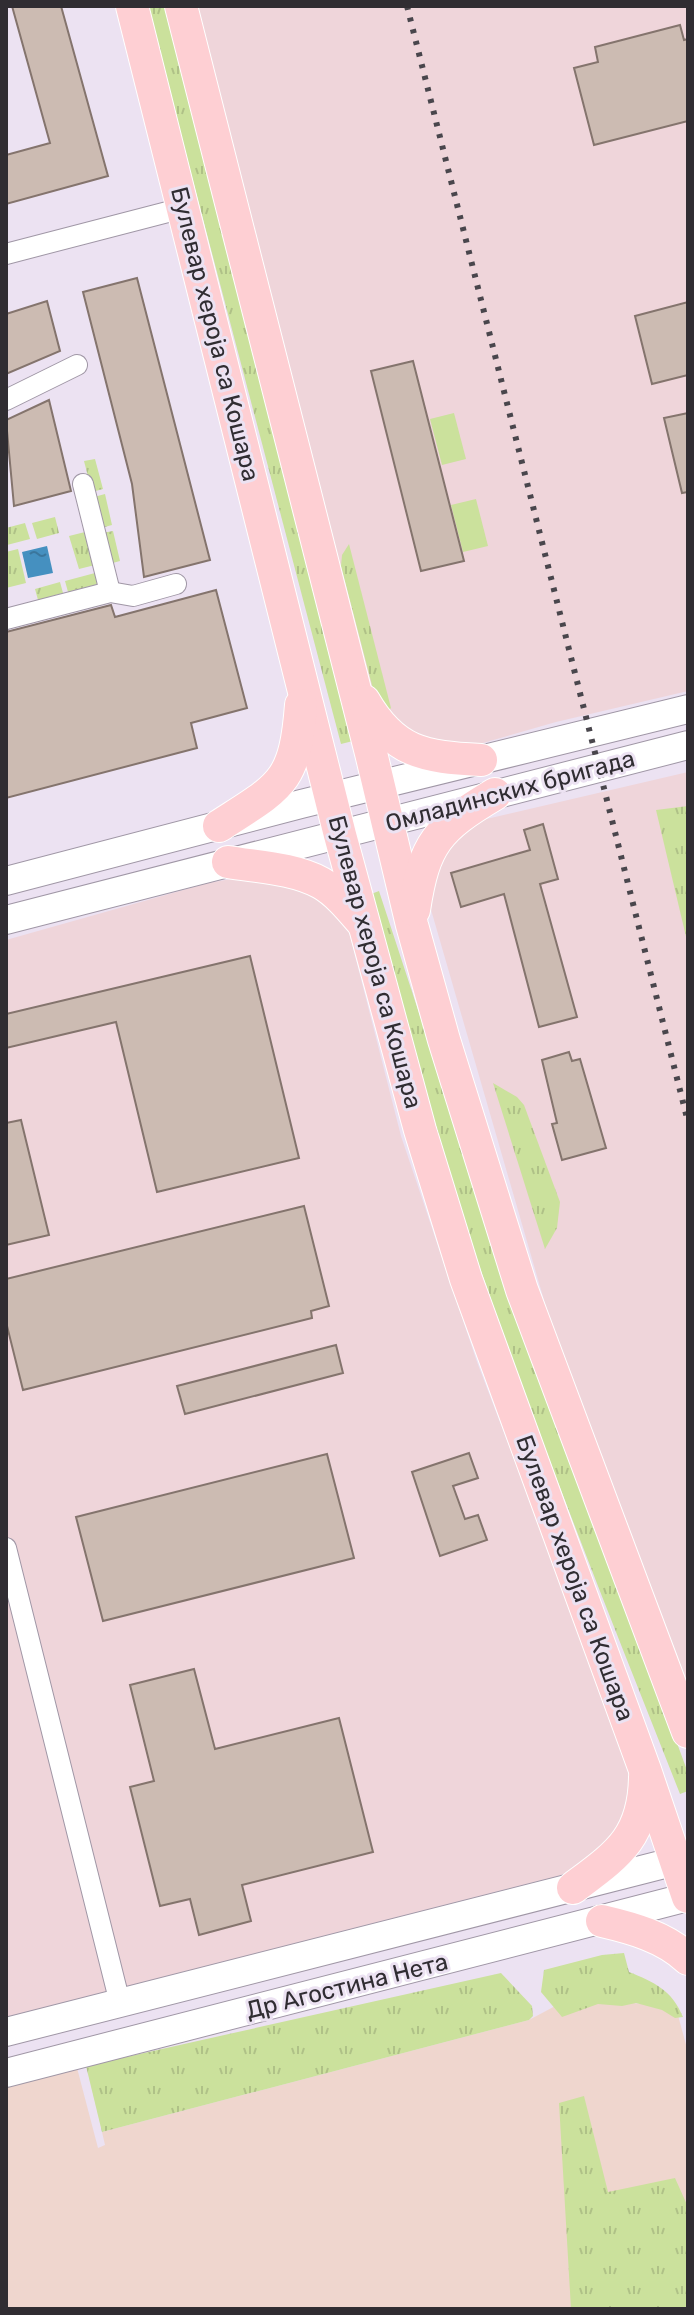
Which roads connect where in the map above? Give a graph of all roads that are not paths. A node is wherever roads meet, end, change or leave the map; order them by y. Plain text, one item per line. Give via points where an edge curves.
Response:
1 (132, 6) edge
2 (181, 6) edge
3 (183, 208) junction
4 (6, 254) edge
5 (77, 365) dead end
6 (6, 400) edge
7 (83, 484) dead end
8 (176, 584) dead end
9 (110, 592) junction
10 (6, 619) edge
11 (302, 678) junction
12 (351, 678) junction
13 (688, 709) edge
14 (688, 745) edge
15 (481, 760) junction
16 (378, 787) junction
17 (495, 794) junction
18 (332, 797) junction
19 (387, 823) junction
20 (219, 826) junction
21 (340, 835) junction
22 (228, 862) junction
23 (6, 881) edge
24 (6, 920) edge
25 (363, 923) junction
26 (412, 925) junction
27 (6, 1548) edge
28 (688, 1732) edge
29 (645, 1770) junction
30 (682, 1859) edge
31 (573, 1888) junction
32 (688, 1897) edge
33 (602, 1921) junction
34 (688, 1959) edge
35 (120, 2003) junction
36 (6, 2032) edge
37 (6, 2073) edge

1 - 3 main road, Булевар хероја са Кошара
2 - 12 main road, Булевар хероја са Кошара
3 - 4 street
3 - 11 main road, Булевар хероја са Кошара
5 - 6 street
7 - 9 street
8 - 9 street via 133,596
9 - 10 street
11 - 18 main road, Булевар хероја са Кошара
11 - 20 main road via 295,758 286,776
12 - 15 main road via 373,717 400,744 428,756
12 - 16 main road, Булевар хероја са Кошара
13 - 15 main road, Омладинских бригада
14 - 17 main road, Омладинских бригада
15 - 16 main road, Омладинских бригада
16 - 18 main road, Омладинских бригада
16 - 19 main road, Булевар хероја са Кошара
17 - 19 main road, Омладинских бригада
17 - 26 main road via 464,813 429,848
18 - 20 main road, Омладинских бригада
18 - 21 main road, Булевар хероја са Кошара
19 - 21 main road, Омладинских бригада
19 - 26 main road, Булевар хероја са Кошара
20 - 23 main road, Омладинских бригада
21 - 22 main road, Омладинских бригада
21 - 25 main road, Булевар хероја са Кошара
22 - 24 main road, Омладинских бригада
22 - 25 main road via 284,870 321,883
25 - 29 main road, Булевар хероја са Кошара via 466,1279
26 - 28 main road, Булевар хероја са Кошара via 522,1290
27 - 35 street
29 - 30 main road, Булевар хероја са Кошара
29 - 31 main road via 643,1804 632,1837
30 - 31 main road, Др Агостина Нета
30 - 32 main road, Булевар хероја са Кошара
31 - 35 main road, Др Агостина Нета
32 - 33 main road, Др Агостина Нета
33 - 34 main road via 652,1936
33 - 37 main road, Др Агостина Нета
35 - 36 main road, Др Агостина Нета

